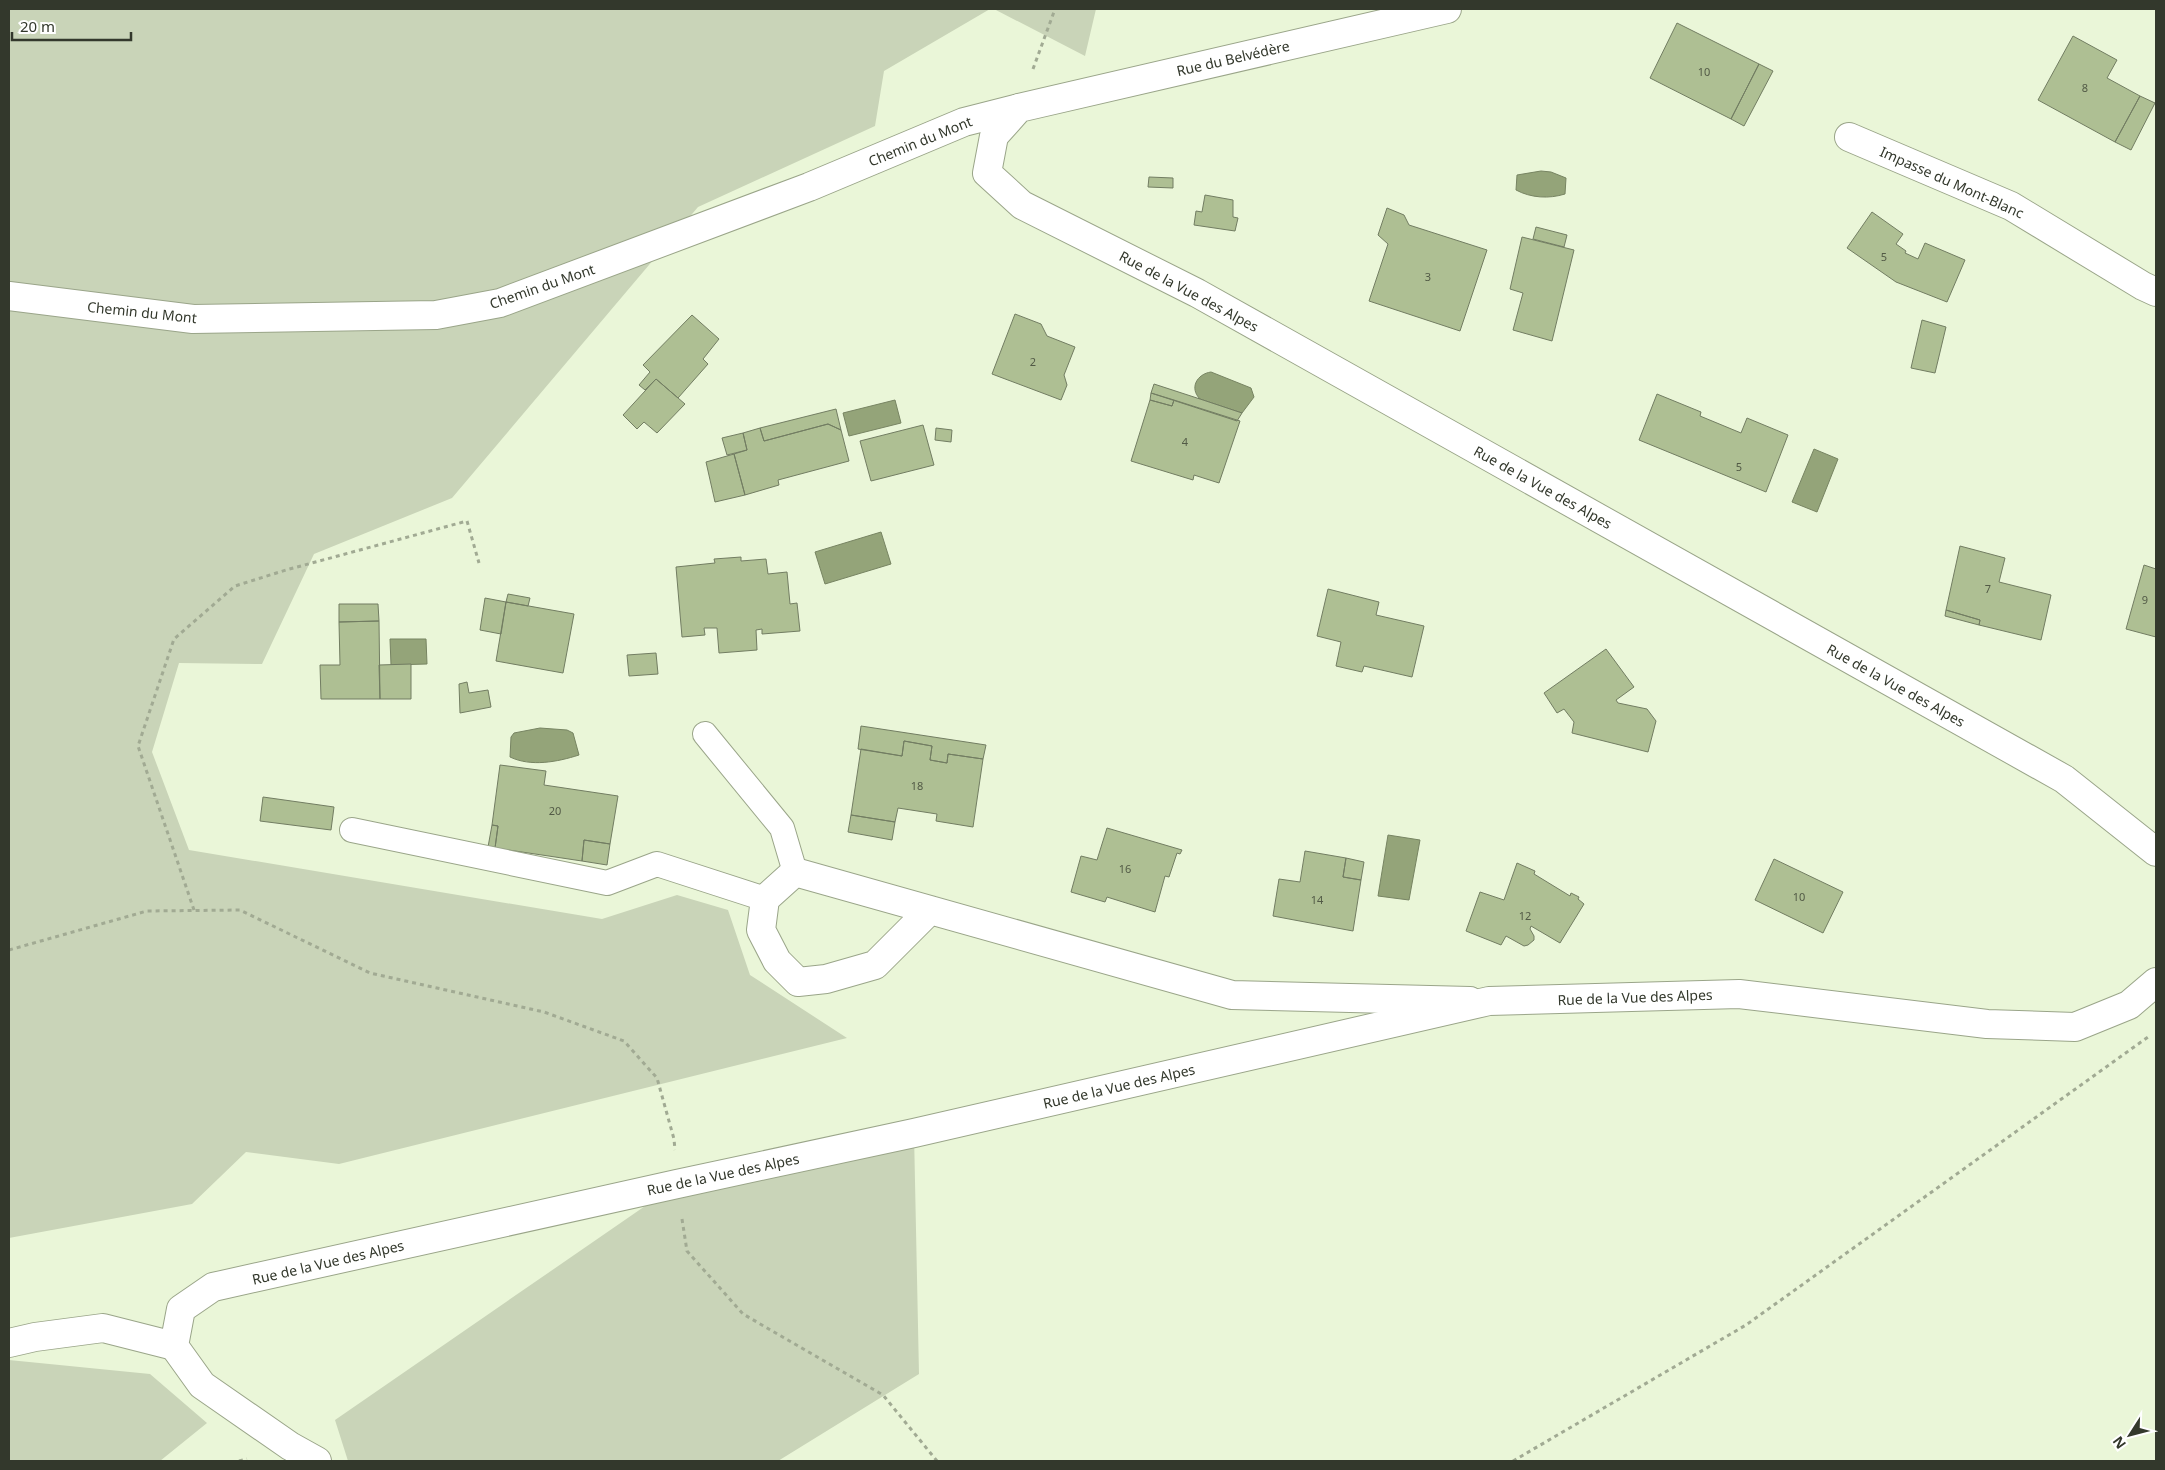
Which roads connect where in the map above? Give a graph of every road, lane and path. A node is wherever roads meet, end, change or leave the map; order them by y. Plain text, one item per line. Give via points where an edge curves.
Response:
1 (1055, 9) edge
2 (1447, 9) edge
3 (1019, 108) junction
4 (1849, 137) dead end
5 (2156, 292) edge
6 (9, 296) edge
7 (478, 563) dead end
8 (705, 734) dead end
9 (352, 830) dead end
10 (2156, 852) edge
11 (795, 872) junction
12 (765, 899) junction
13 (194, 910) junction
14 (930, 910) junction
15 (9, 950) edge
16 (2156, 982) edge
17 (1489, 1002) junction
18 (2129, 1005) junction
19 (677, 1184) junction
20 (9, 1343) edge
21 (174, 1346) junction
22 (317, 1461) edge
23 (937, 1461) edge
24 (1513, 1461) edge

1 - 3 path
2 - 3 street, Rue du Belvédère
3 - 6 street, Chemin du Mont via 964,122 809,187 500,303 436,315 193,319
3 - 10 street, Rue de la Vue des Alpes via 994,136 987,172 1022,205 1197,293 2064,779
4 - 5 street, Impasse du Mont-Blanc via 2011,206
7 - 13 path via 467,521 235,586 174,639 138,746
8 - 11 lane via 782,828
9 - 12 lane via 607,883 657,864
11 - 12 street
11 - 14 street, Rue de la Vue des Alpes
12 - 14 street via 761,930 777,961 798,982 826,979 875,965
13 - 15 path via 147,911
13 - 19 path via 240,910 370,973 544,1012 624,1041 657,1078 674,1139
14 - 17 street, Rue de la Vue des Alpes via 1232,995
16 - 18 street, Rue de la Vue des Alpes
17 - 18 street, Rue de la Vue des Alpes via 1738,994 1987,1024 2075,1027
17 - 19 street, Rue de la Vue des Alpes
18 - 24 path via 2151,1018 2152,1034 1746,1325
19 - 21 street, Rue de la Vue des Alpes via 213,1287 181,1309
19 - 23 path via 687,1251 743,1314 883,1395
20 - 21 street via 103,1328
21 - 22 street via 202,1385

